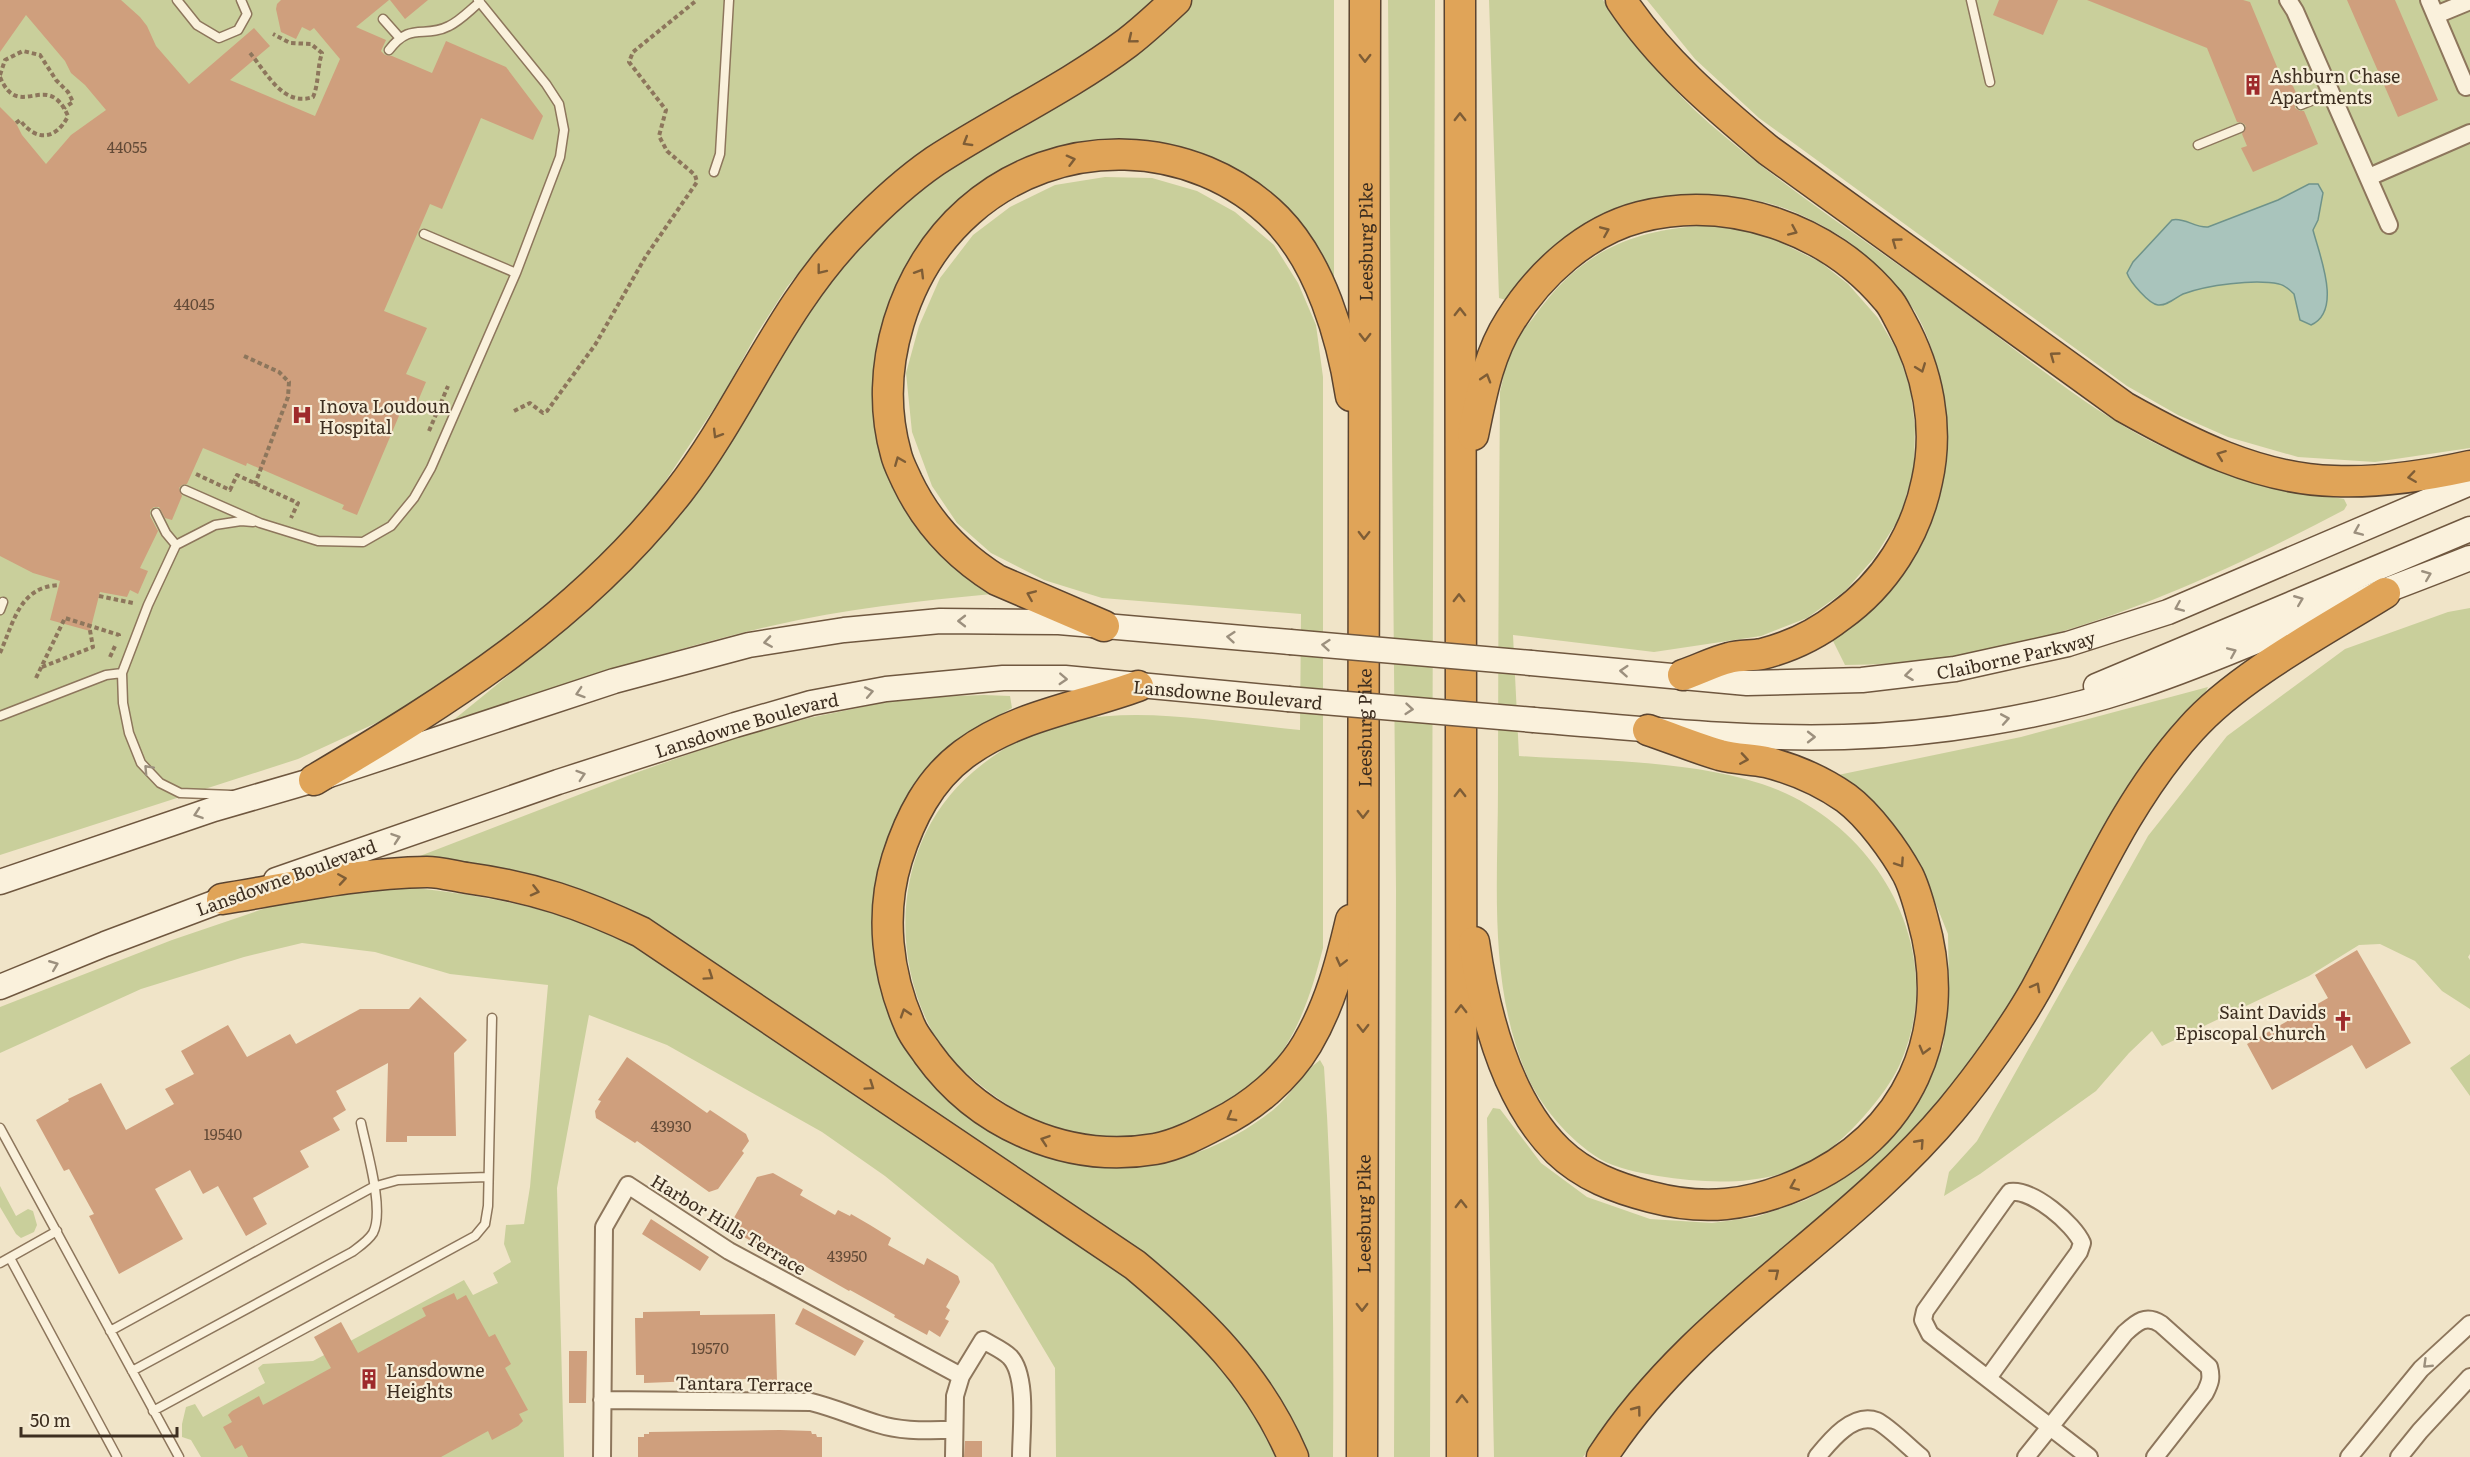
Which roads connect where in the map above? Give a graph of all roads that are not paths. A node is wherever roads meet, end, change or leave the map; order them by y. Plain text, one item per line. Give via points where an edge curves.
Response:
1 (177, 0) edge
2 (241, 0) edge
3 (729, 0) edge
4 (1176, 0) edge
5 (1365, 0) edge
6 (1460, 0) edge
7 (1621, 0) edge
8 (1971, 0) edge
9 (2288, 0) edge
10 (479, 1) edge
11 (2470, 1) edge
12 (2433, 8) edge
13 (383, 19) dead end
14 (399, 37) junction
15 (389, 50) dead end
16 (1990, 82) dead end
17 (2466, 87) dead end
18 (2332, 93) junction
19 (2301, 105) dead end
20 (2240, 128) dead end
21 (2470, 133) edge
22 (2198, 145) dead end
23 (714, 172) dead end
24 (2369, 177) junction
25 (2389, 225) dead end
26 (424, 234) dead end
27 (516, 273) junction
28 (2470, 466) edge
29 (1364, 477) junction
30 (2470, 483) edge
31 (185, 490) dead end
32 (1460, 497) junction
33 (156, 513) dead end
34 (260, 523) junction
35 (2470, 529) edge
36 (176, 546) junction
37 (2470, 558) edge
38 (2385, 593) junction
39 (1104, 626) junction
40 (122, 673) junction
41 (1683, 675) junction
42 (1138, 686) junction
43 (2034, 714) junction
44 (0, 716) edge
45 (1648, 730) junction
46 (314, 780) junction
47 (261, 795) junction
48 (1460, 851) junction
49 (1363, 864) junction
50 (0, 882) edge
51 (222, 899) junction
52 (0, 987) edge
53 (492, 1018) dead end
54 (361, 1123) dead end
55 (0, 1128) edge
56 (488, 1177) junction
57 (373, 1187) junction
58 (57, 1231) junction
59 (10, 1258) junction
60 (0, 1263) edge
61 (2470, 1324) edge
62 (110, 1331) junction
63 (132, 1371) junction
64 (961, 1376) junction
65 (2470, 1377) edge
66 (1988, 1378) junction
67 (602, 1400) junction
68 (153, 1411) junction
69 (2050, 1427) junction
70 (954, 1430) junction
71 (117, 1457) edge
72 (179, 1457) edge
73 (602, 1457) edge
74 (954, 1457) edge
75 (1021, 1457) edge
76 (1293, 1457) edge
77 (1362, 1457) edge
78 (1462, 1457) edge
79 (1602, 1457) edge
80 (1817, 1457) edge
81 (1921, 1457) edge
82 (2026, 1457) edge
83 (2089, 1457) edge
84 (2155, 1457) edge
85 (2349, 1457) edge
86 (2399, 1457) edge

1 - 2 lane via 197,25 219,38 238,30 247,14
3 - 23 lane via 720,154
4 -> 46 highway via 1126,43 934,162 881,205 852,233 805,291 679,491 604,575 547,625 453,696
5 -> 29 highway, Leesburg Pike
32 -> 6 highway
28 -> 7 highway via 2390,480 2332,481 2271,472 2171,433 2124,407 1768,150 1672,65
8 - 16 lane
9 - 18 street
10 - 14 lane via 448,27
10 - 27 lane via 546,84 562,112 560,157
11 - 12 street
12 - 17 street
13 - 14 lane
14 - 15 lane
18 - 19 lane
18 - 24 street
20 - 22 lane
21 - 24 street
24 - 25 street
26 - 27 lane
27 - 34 lane via 431,468 414,498 391,526 363,542 341,542 318,541
39 -> 29 highway via 997,580 946,541 917,501 896,456 887,409 891,355 901,313 918,275 942,241 968,211 1004,185 1079,157 1121,153 1166,157 1203,170 1246,193 1278,220 1324,293 1339,334
29 -> 49 highway, Leesburg Pike
30 -> 41 main road, Claiborne Parkway via 2168,612 2058,647 1955,669 1862,680 1747,683
31 - 34 lane
32 -> 41 highway via 1481,395 1494,351 1509,321 1560,261 1595,235 1638,217 1681,209 1722,210 1769,220 1816,241 1856,267 1889,301 1925,376 1932,462 1924,499 1889,570 1842,615 1807,639 1761,654 1730,657
48 -> 32 highway
33 - 36 lane
34 - 36 lane via 215,525
43 -> 35 main road
36 - 40 lane
38 -> 37 main road
43 -> 38 main road via 2130,689
79 -> 38 highway via 1652,1390 1701,1339 1897,1169 1951,1109 2035,991 2124,819 2154,773 2193,727 2232,692
41 -> 39 main road, Claiborne Parkway, bridge
39 -> 46 main road via 940,621 844,630 749,645 614,681
40 - 44 lane via 106,675
47 -> 40 lane via 180,793 160,783 141,763 129,733
42 -> 45 main road, Lansdowne Boulevard, bridge
49 -> 42 highway via 1340,968 1325,1009 1293,1064 1268,1090 1235,1115 1195,1136 1157,1149 1110,1152 1062,1146 1017,1131 973,1102 940,1070 910,1028 894,977 886,936 890,882 907,827 933,782 962,755 995,733 1038,715
51 -> 42 main road, Lansdowne Boulevard via 558,782 812,703 886,689 1003,678 1065,678
45 -> 43 main road via 1754,737 1845,737 1905,733
45 -> 48 highway via 1721,755 1766,762 1801,773 1847,799 1880,833 1909,876 1932,951 1935,993 1931,1025 1922,1060 1906,1094 1882,1126 1853,1154 1783,1191 1745,1203 1712,1206 1661,1200 1621,1190 1588,1175 1558,1151 1535,1124 1498,1047 1475,953
46 - 47 main road
47 -> 50 main road
78 -> 48 highway
49 -> 77 highway, Leesburg Pike
52 -> 51 main road, Lansdowne Boulevard
51 -> 76 highway via 351,878 429,872 540,892 588,907 642,932 1135,1265 1227,1349 1261,1396
53 - 56 lane
54 - 57 lane
55 - 58 lane
56 - 57 lane via 398,1180
56 - 68 lane via 485,1224 475,1236
57 - 62 lane
57 - 63 lane via 376,1219 365,1243
58 - 59 lane
58 - 62 lane
59 - 60 lane
59 - 71 lane
61 -> 85 street via 2421,1369
62 - 63 lane
63 - 68 lane
64 - 67 street, Harbor Hills Terrace via 729,1251 628,1185 603,1227
64 - 70 street via 955,1396
64 - 75 street via 983,1340 1009,1356 1017,1366 1021,1379
65 - 86 street
66 - 66 street via 1930,1334 1923,1320 2004,1200 2010,1192 2019,1191 2029,1194 2072,1226 2082,1244
66 - 69 street
67 - 70 street, Tantara Terrace via 811,1402 898,1428
67 - 73 street, Harbor Hills Terrace
68 - 72 lane
69 - 82 street
69 - 83 street
69 - 84 street via 2125,1333 2138,1322 2154,1319 2209,1367 2211,1374 2205,1393
70 - 74 street
80 - 81 street via 1835,1434 1864,1420 1878,1421

